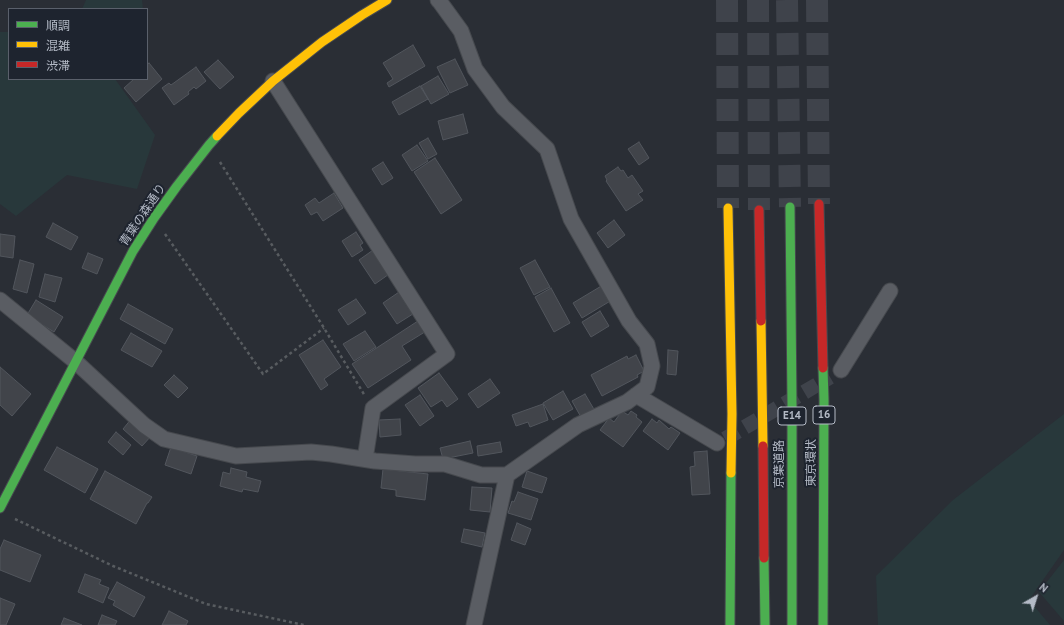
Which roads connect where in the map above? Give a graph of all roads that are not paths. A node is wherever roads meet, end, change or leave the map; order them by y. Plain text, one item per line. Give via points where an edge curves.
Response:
1 (387, 0) edge
2 (438, 0) edge
3 (273, 81) junction
4 (819, 204) tunnel mouth
5 (790, 207) tunnel mouth
6 (728, 208) tunnel mouth
7 (759, 210) tunnel mouth
8 (890, 291) dead end
9 (0, 300) edge
10 (76, 362) junction
11 (841, 370) tunnel mouth
12 (636, 395) junction
13 (717, 444) dead end
14 (365, 459) junction
15 (507, 475) junction
16 (0, 508) edge
17 (474, 625) edge
18 (730, 625) edge
19 (765, 625) edge
20 (792, 625) edge
21 (823, 625) edge

1 - 3 main road, 青葉の森通り via 322,42
2 - 12 street via 461,31 475,69 503,107 547,149 571,219 629,321 647,344 652,366 649,380 647,387
3 - 10 main road, 青葉の森通り via 209,145 154,218 133,251
3 - 14 street via 447,354 373,408
4 - 21 main road, 東京環状 / 16 via 824,400
5 - 20 main road, 京葉道路 / E14
6 - 18 main road via 732,414
7 - 19 main road, 京葉道路 / E14
8 - 11 street
9 - 10 street
10 - 14 street via 144,425 164,439 236,456 311,452
10 - 16 main road, 青葉の森通り
12 - 13 street
12 - 15 street via 627,402 578,425
14 - 15 street via 445,464 481,475
15 - 17 street

